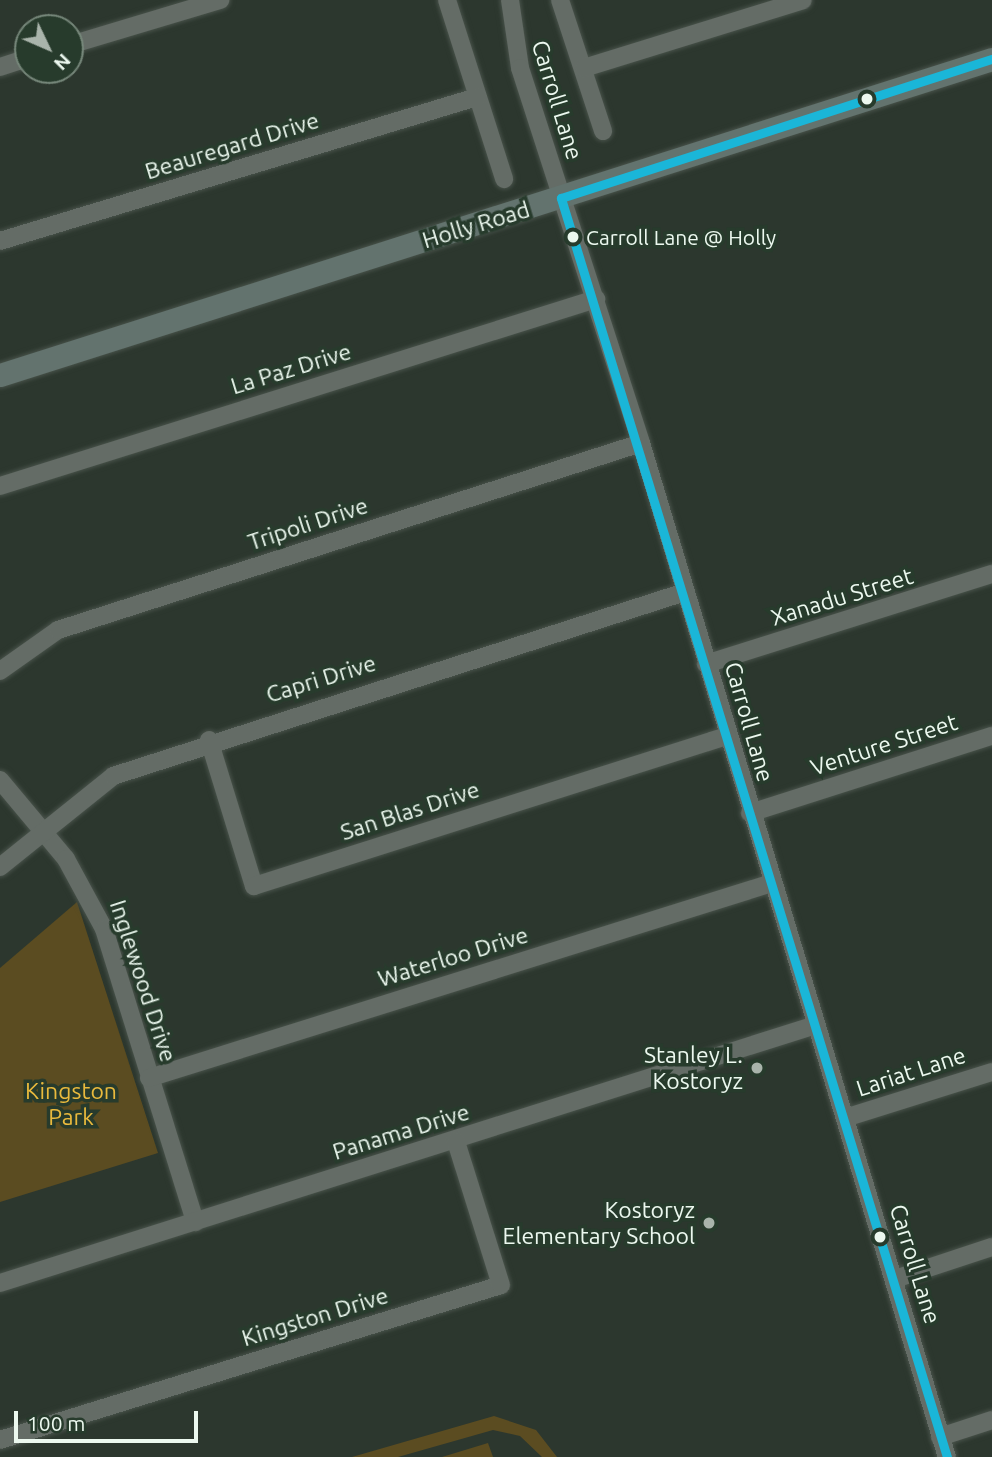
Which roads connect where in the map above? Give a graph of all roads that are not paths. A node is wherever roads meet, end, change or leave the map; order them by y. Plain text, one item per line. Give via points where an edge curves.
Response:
1 (220, 0) edge
2 (447, 0) edge
3 (510, 0) edge
4 (560, 0) edge
5 (803, 0) edge
6 (84, 42) edge
7 (992, 59) edge
8 (583, 68) junction
9 (478, 97) junction
10 (603, 131) dead end
11 (504, 179) dead end
12 (561, 198) junction
13 (0, 241) edge
14 (596, 299) junction
15 (0, 375) edge
16 (640, 443) junction
17 (0, 486) edge
18 (992, 574) edge
19 (685, 592) junction
20 (706, 664) junction
21 (0, 671) edge
22 (727, 736) junction
23 (992, 736) edge
24 (209, 740) junction
25 (0, 780) edge
26 (750, 813) junction
27 (43, 830) junction
28 (0, 867) edge
29 (772, 883) junction
30 (816, 1025) junction
31 (992, 1072) edge
32 (149, 1078) junction
33 (845, 1118) junction
34 (456, 1141) junction
35 (195, 1222) junction
36 (992, 1247) edge
37 (895, 1279) junction
38 (0, 1283) edge
39 (992, 1420) edge
40 (940, 1437) junction
41 (0, 1440) edge
42 (947, 1457) edge

1 - 6 street
2 - 9 street
3 - 12 street, Carroll Lane via 514,48
4 - 8 street, Carroll Lane
5 - 8 street
7 - 12 main road, Holly Road
8 - 10 street, Carroll Lane
9 - 11 street
9 - 13 street, Beauregard Drive
12 - 14 street, Carroll Lane
12 - 15 main road, Holly Road
14 - 16 street, Carroll Lane
14 - 17 street, La Paz Drive
16 - 19 street, Carroll Lane
16 - 21 street, Tripoli Drive via 58,630
18 - 20 street, Xanadu Street
19 - 20 street, Carroll Lane
19 - 24 street, Capri Drive
20 - 22 street, Carroll Lane
22 - 24 street, San Blas Drive via 254,886
22 - 26 street, Carroll Lane
23 - 26 street, Venture Street
24 - 27 street, Capri Drive via 113,776
25 - 27 street, Inglewood Drive
26 - 29 street, Carroll Lane
27 - 28 street, Capri Drive
27 - 32 street, Inglewood Drive via 87,891 104,929
29 - 30 street, Carroll Lane
29 - 32 street, Waterloo Drive
30 - 33 street, Carroll Lane
30 - 34 street, Panama Drive
31 - 33 street, Lariat Lane
32 - 35 street, Inglewood Drive
33 - 37 street, Carroll Lane
34 - 35 street, Panama Drive
34 - 41 street, Kingston Drive via 501,1285
35 - 38 street, Panama Drive
36 - 37 street
37 - 40 street, Carroll Lane
39 - 40 street
40 - 42 street, Carroll Lane

